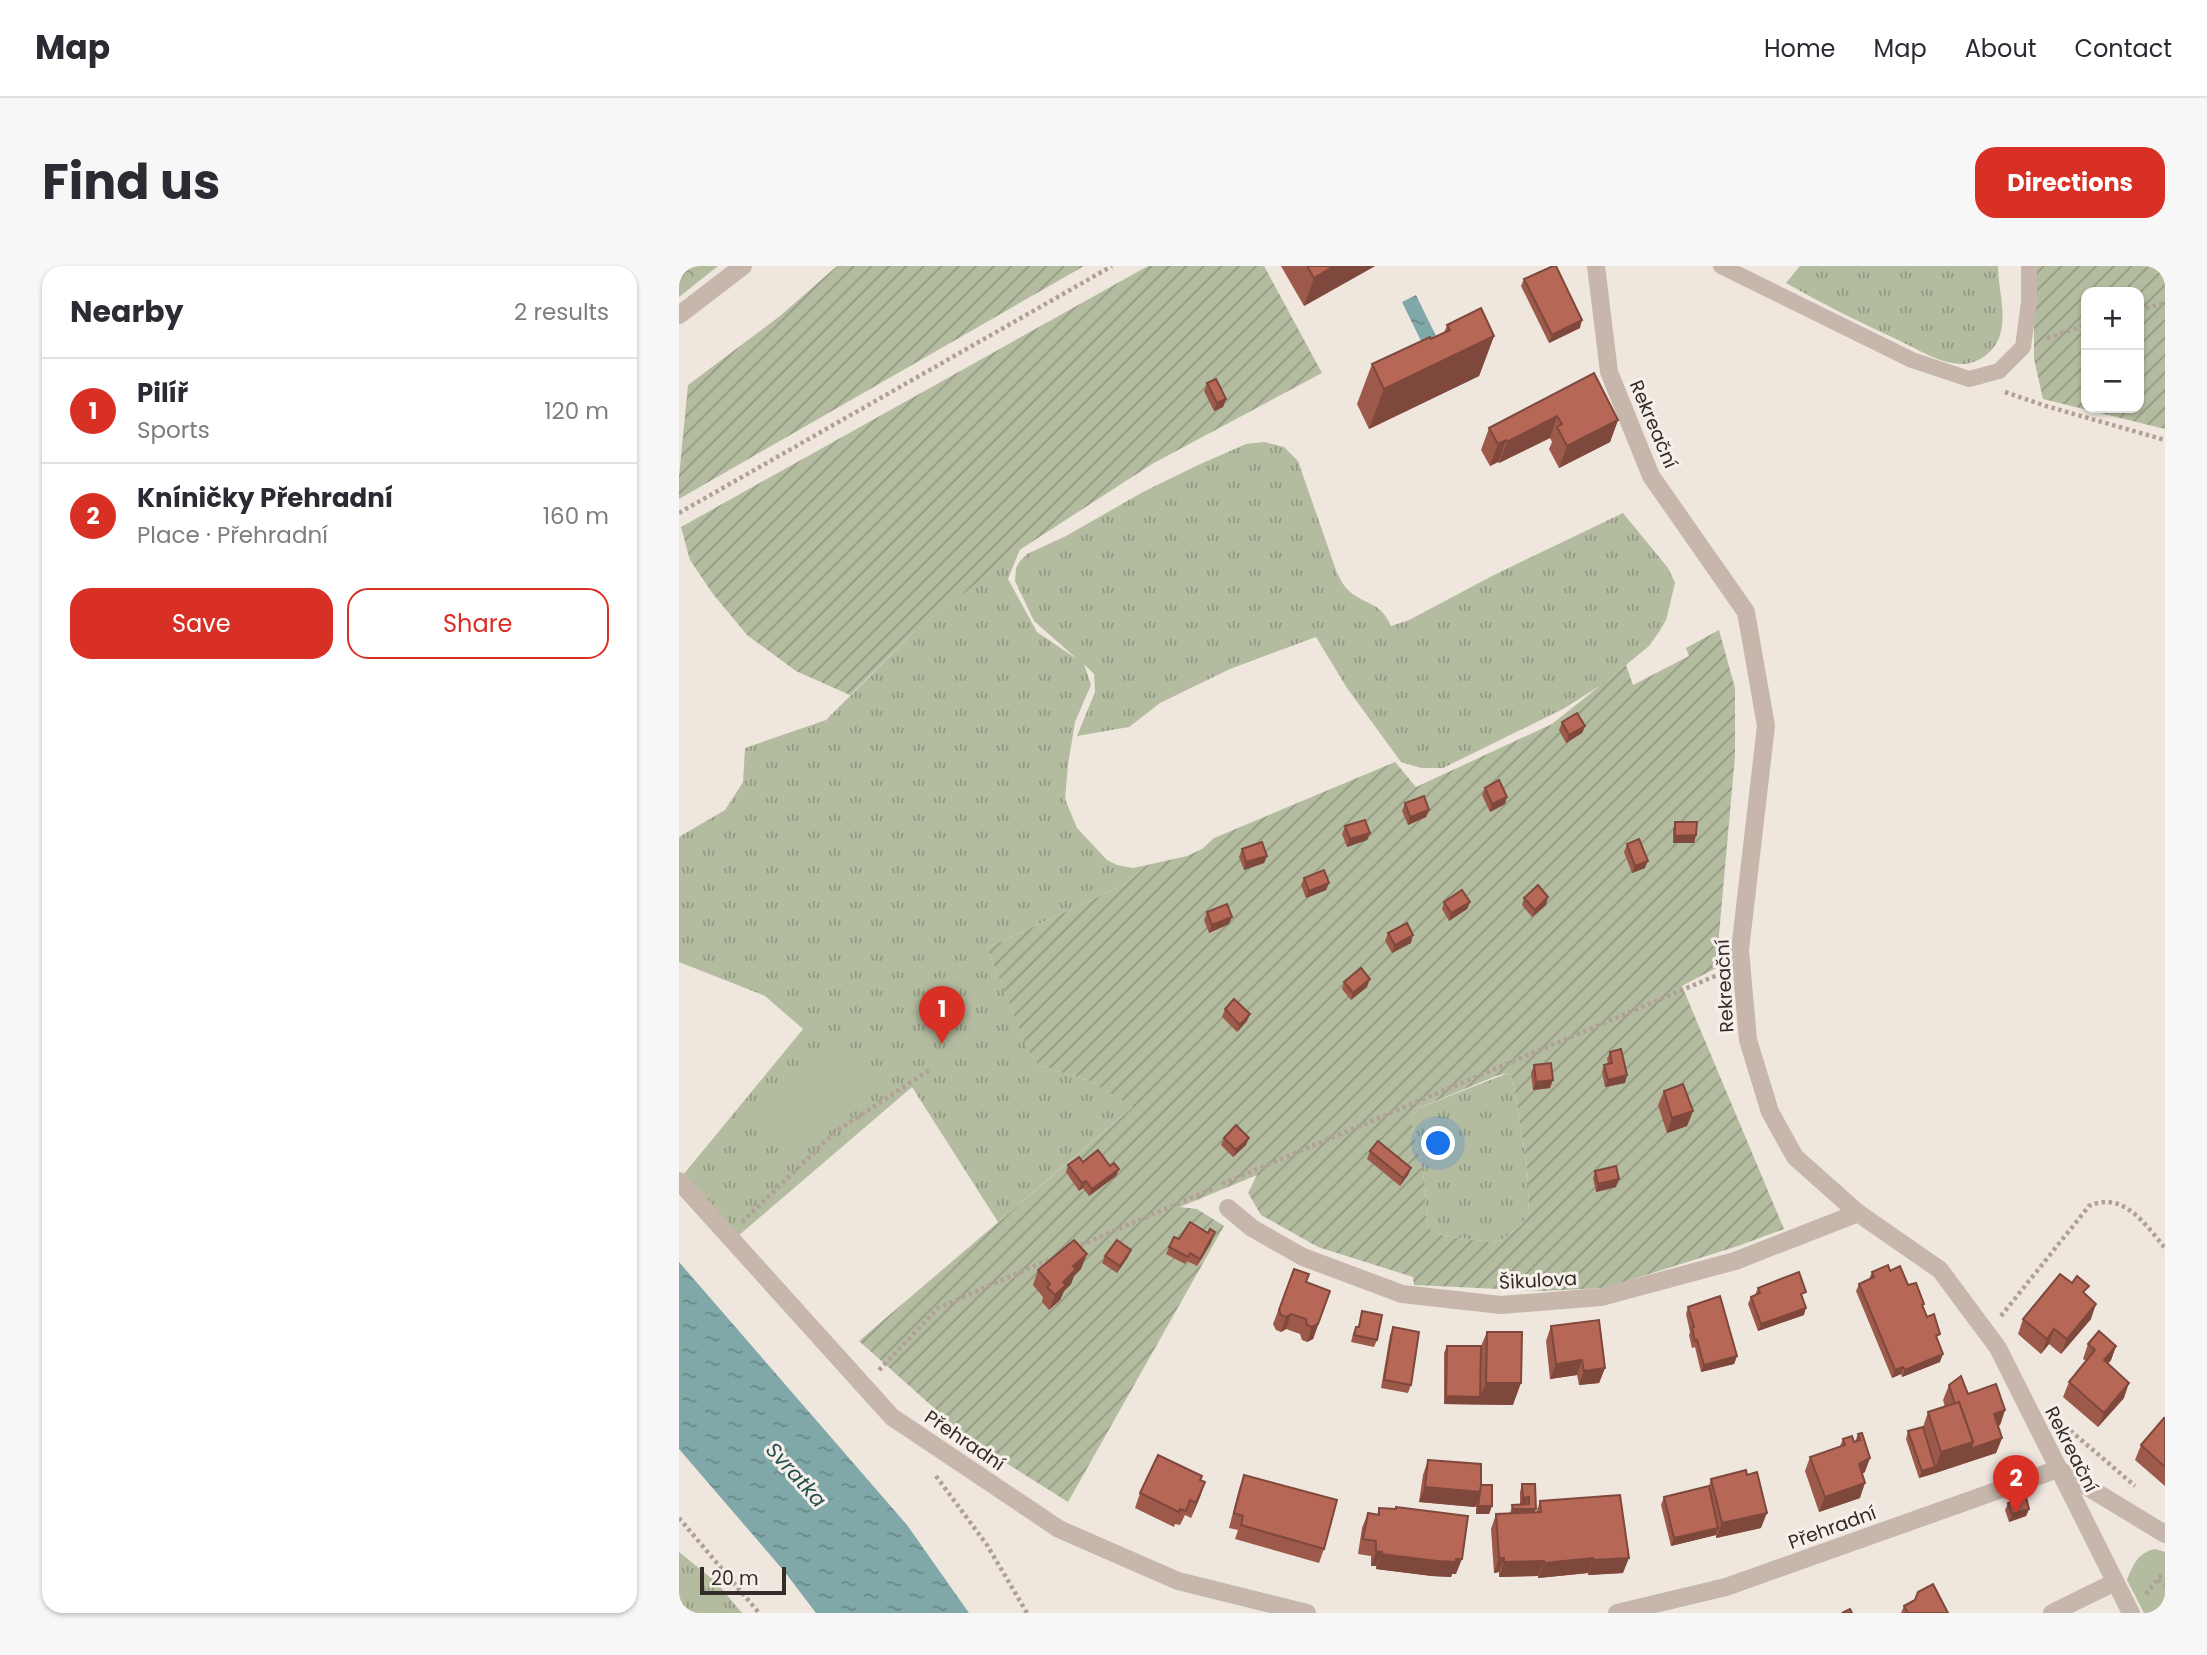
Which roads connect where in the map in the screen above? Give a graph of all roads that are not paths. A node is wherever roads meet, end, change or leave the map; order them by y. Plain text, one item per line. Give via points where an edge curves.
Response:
1 (743, 266) edge
2 (1596, 266) edge
3 (1721, 266) edge
4 (2029, 266) edge
5 (679, 315) edge
6 (679, 1181) edge
7 (1229, 1208) dead end
8 (1858, 1213) junction
9 (2058, 1469) junction
10 (2165, 1534) edge
11 (2115, 1582) junction
12 (1307, 1613) edge
13 (1616, 1613) edge
14 (2052, 1613) edge
15 (2131, 1613) edge

1 - 5 street
2 - 8 street, Rekreační via 1609,372 1651,476 1746,612 1766,726 1740,950 1748,1040 1770,1112 1795,1157
3 - 4 lane via 1912,360 1969,379 1999,371 2023,347
6 - 12 street, Přehradní via 892,1417 1059,1529 1178,1581
7 - 8 street, Šikulova via 1252,1228 1303,1256 1402,1294 1501,1305 1601,1297 1735,1261
8 - 9 street, Rekreační via 1940,1270 1998,1348
9 - 10 street
9 - 11 street, Rekreační
9 - 13 street, Přehradní via 1726,1587
11 - 14 street
11 - 15 street, Rekreační

